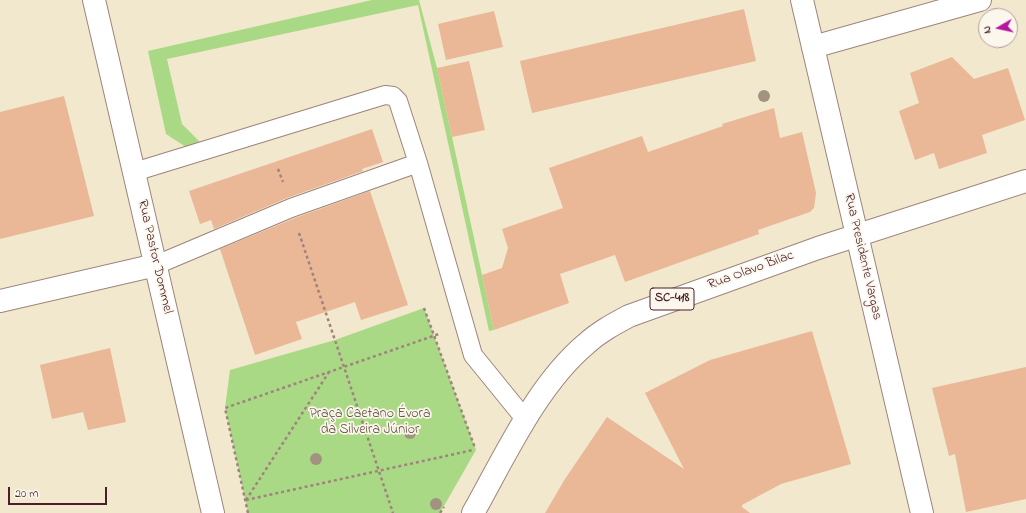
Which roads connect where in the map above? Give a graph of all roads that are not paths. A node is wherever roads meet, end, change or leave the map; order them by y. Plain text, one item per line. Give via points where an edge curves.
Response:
1 (94, 0) edge
2 (802, 0) edge
3 (980, 0) edge
4 (813, 47) junction
5 (418, 163) junction
6 (134, 172) junction
7 (1026, 181) edge
8 (857, 235) junction
9 (156, 265) junction
10 (0, 301) edge
11 (525, 420) junction
12 (213, 513) edge
13 (473, 513) edge
14 (922, 513) edge

1 - 6 main road, Rua Pastor Dommel
2 - 4 main road, Rua Presidente Vargas
3 - 4 main road
4 - 8 main road, Rua Presidente Vargas
5 - 6 lane via 398,101 393,96 385,95
5 - 9 lane via 291,208
5 - 11 lane via 473,355
6 - 9 main road, Rua Pastor Dommel
7 - 8 main road, Rua Olavo Bilac / SC-418
8 - 11 main road, Rua Olavo Bilac / SC-418 via 629,316 585,344 561,369
8 - 14 main road, Rua Presidente Vargas
9 - 10 main road
9 - 12 main road, Rua Pastor Dommel
11 - 13 main road, Rua Olavo Bilac / SC-418

